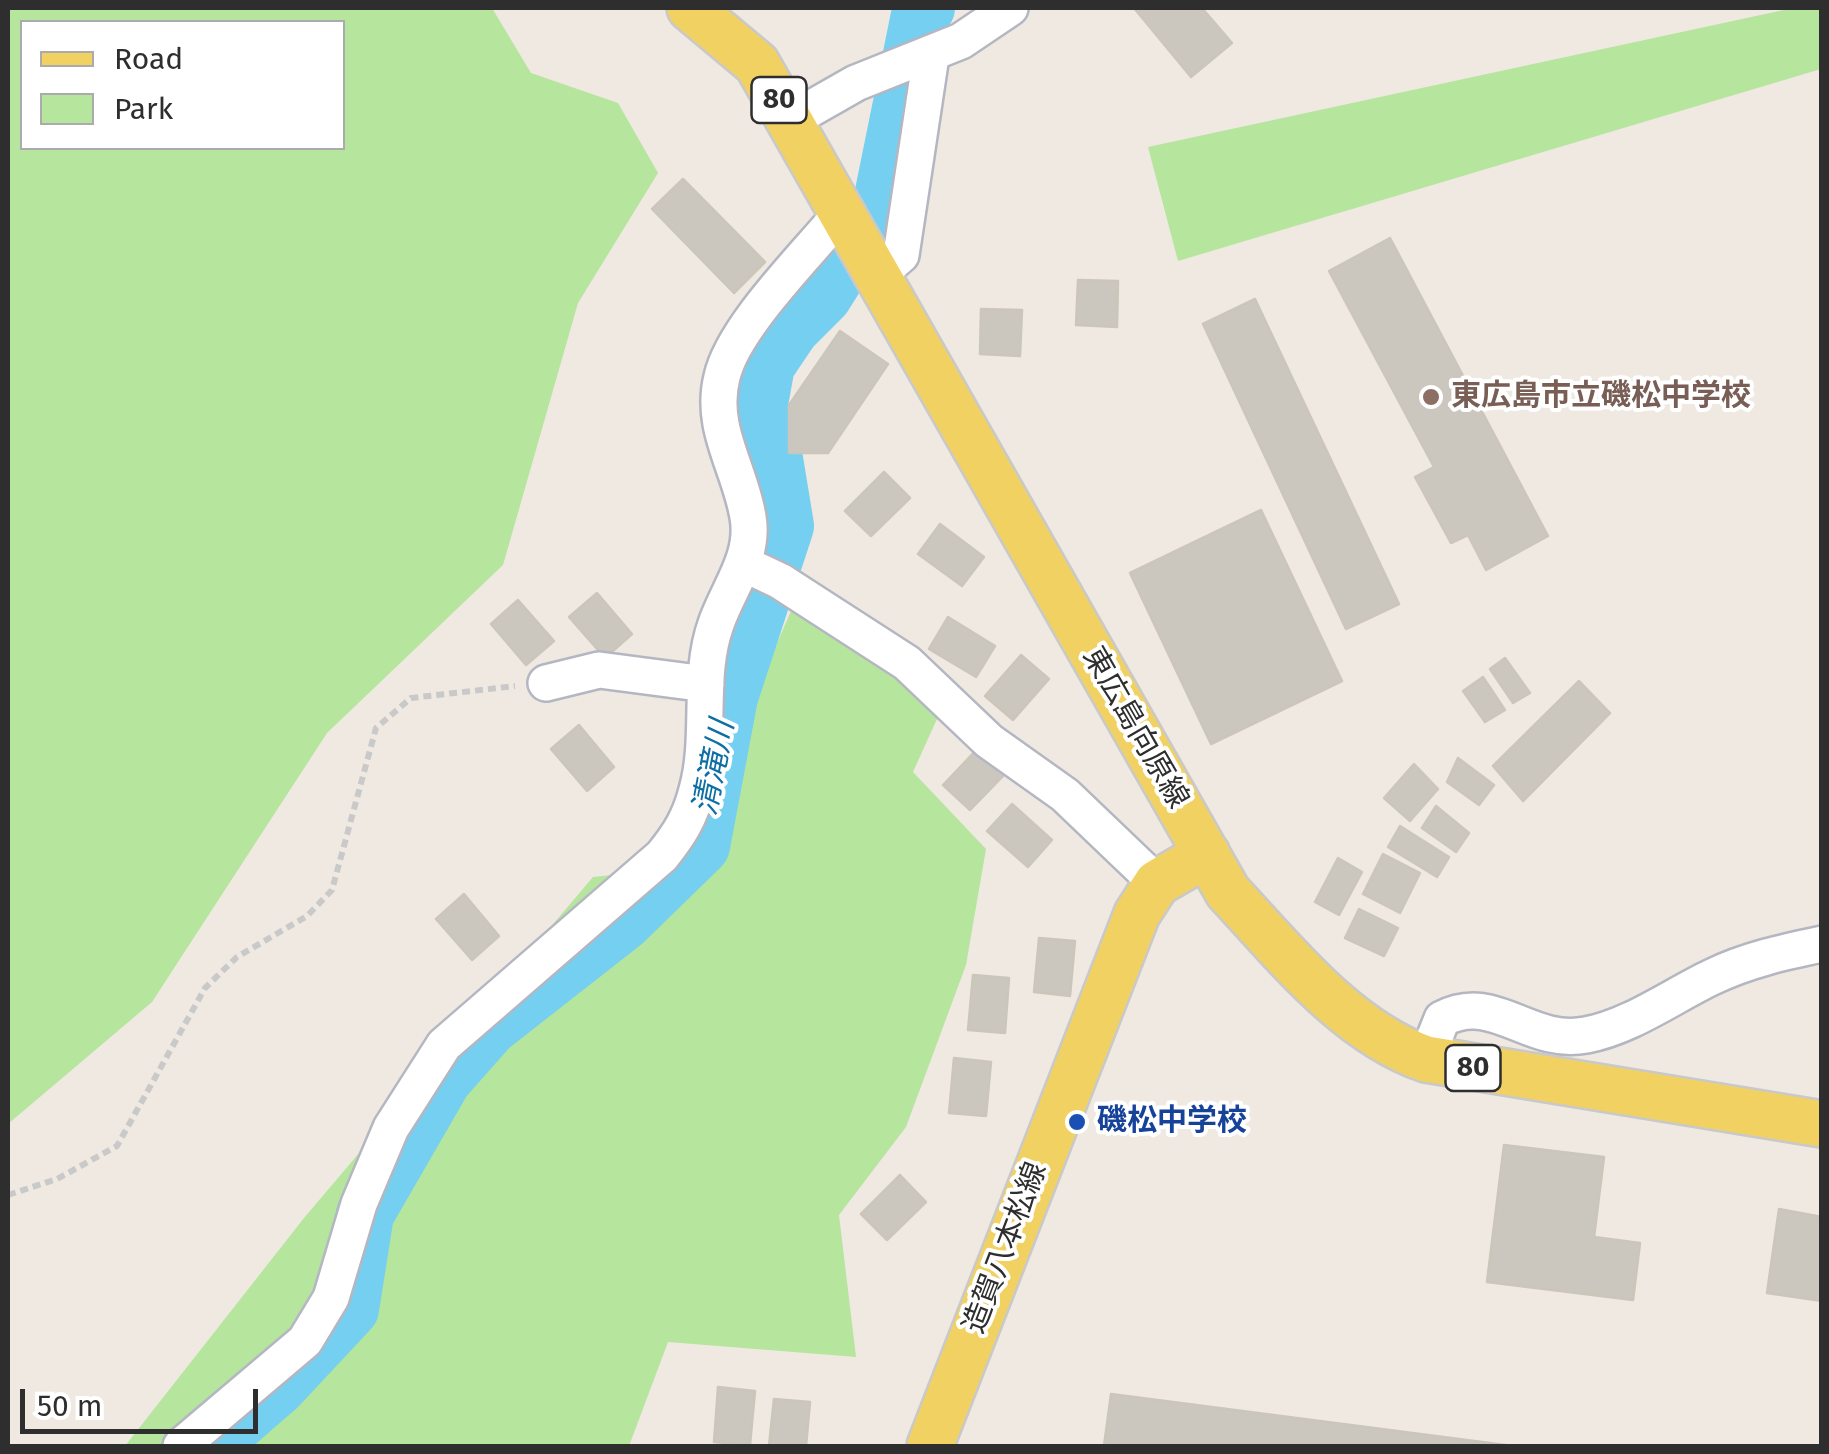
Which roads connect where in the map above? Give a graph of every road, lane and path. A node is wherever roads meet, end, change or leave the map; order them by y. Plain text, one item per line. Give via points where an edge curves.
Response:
1 (690, 8) edge
2 (1010, 8) edge
3 (931, 56) junction
4 (791, 120) junction
5 (842, 212) junction
6 (872, 266) junction
7 (759, 570) junction
8 (546, 683) joint
9 (706, 684) junction
10 (1206, 854) junction
11 (1158, 884) junction
12 (1822, 944) edge
13 (1426, 1060) junction
14 (1822, 1124) edge
15 (8, 1196) edge
16 (181, 1446) edge
17 (930, 1446) edge

1 - 4 main road, 東広島向原線 / 80 via 757,64
2 - 3 street
3 - 4 street via 827,98
3 - 6 street via 901,255
4 - 5 main road, 東広島向原線 / 80
5 - 6 main road, 東広島向原線 / 80
5 - 7 street via 731,348 721,378 722,438
6 - 10 main road, 東広島向原線 / 80
7 - 9 street via 714,626
7 - 11 street via 908,663 989,741 1066,795
8 - 9 street via 600,670
8 - 15 path via 411,698 376,728 332,890 307,916 237,957 205,988 116,1146
9 - 16 street via 699,786 686,826 662,856 444,1045 391,1128 331,1298 304,1342
10 - 11 main road, 造賀八本松線
10 - 13 main road, 東広島向原線 / 80 via 1228,892 1304,972 1391,1047
11 - 17 main road, 造賀八本松線 via 1121,949
12 - 13 street via 1716,974 1588,1035 1560,1037 1488,1009 1462,1009 1442,1020
13 - 14 main road, 東広島向原線 / 80

